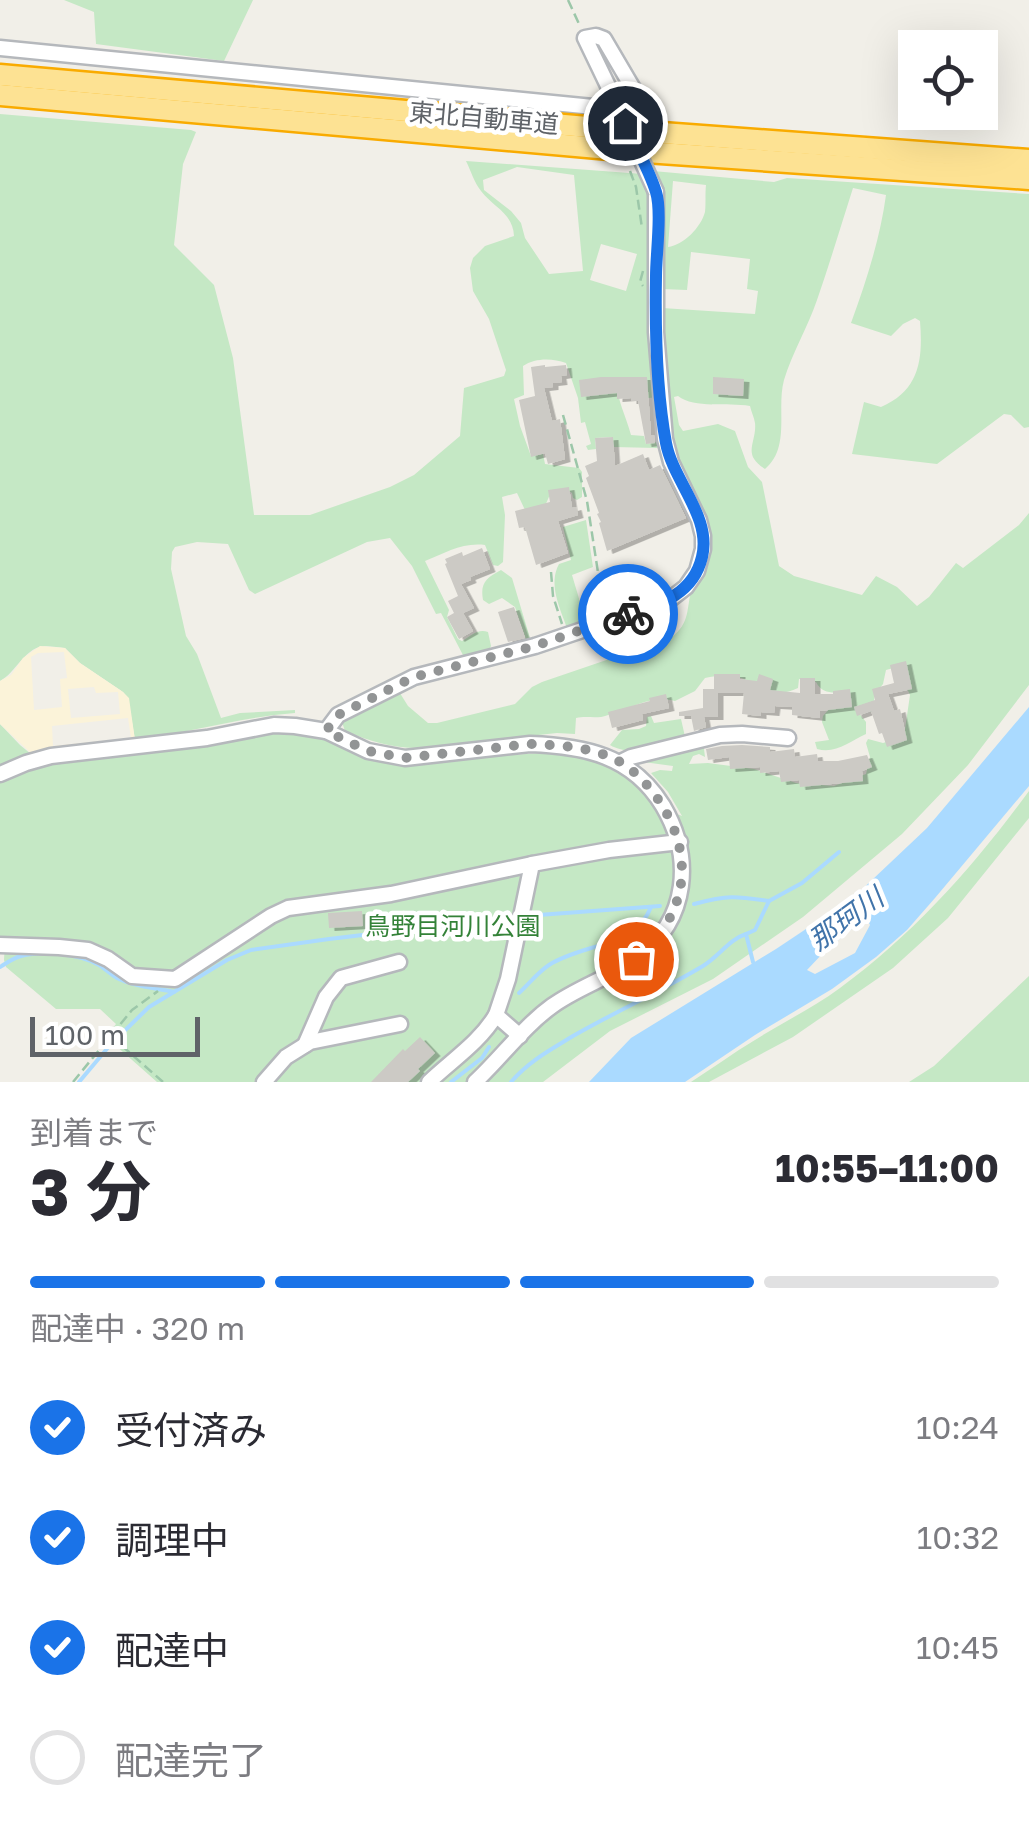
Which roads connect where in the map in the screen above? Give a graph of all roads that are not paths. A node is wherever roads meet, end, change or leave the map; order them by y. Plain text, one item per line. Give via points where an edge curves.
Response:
1 (0, 48) edge
2 (0, 75) edge
3 (0, 94) edge
4 (1029, 160) edge
5 (1029, 179) edge
6 (326, 731) junction
7 (788, 738) dead end
8 (621, 762) junction
9 (0, 774) edge
10 (680, 842) junction
11 (532, 864) junction
12 (0, 946) edge
13 (399, 962) dead end
14 (496, 1015) junction
15 (400, 1024) dead end
16 (520, 1036) junction
17 (304, 1045) junction
18 (264, 1082) edge
19 (429, 1082) edge
20 (475, 1082) edge

1 - 6 street, bridge via 577,106 633,111 641,102 604,39 585,38 609,88 656,192 656,332 665,438 703,536 697,572 668,601 414,677 338,715
2 - 4 highway, 東北自動車道
3 - 5 highway, 東北自動車道
6 - 8 street via 384,756 530,744
6 - 9 street via 274,726 51,756
7 - 8 street via 720,735
8 - 10 street via 657,797
10 - 11 street
10 - 16 street via 677,906 666,928 636,959 554,1005
11 - 12 street via 288,908 176,979 132,976 88,950
11 - 14 street
13 - 17 street via 342,978
14 - 16 street
14 - 19 street
15 - 17 street
16 - 20 street
17 - 18 street

